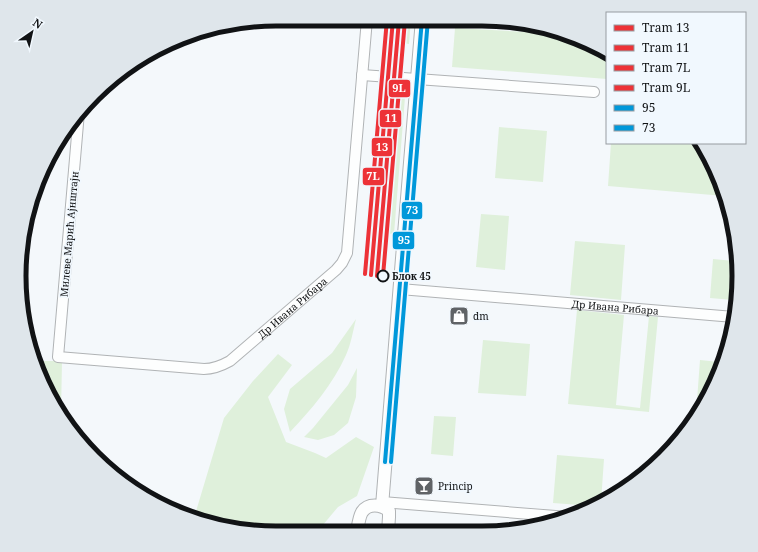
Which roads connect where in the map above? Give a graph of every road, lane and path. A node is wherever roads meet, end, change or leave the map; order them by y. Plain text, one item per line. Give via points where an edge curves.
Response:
1 (366, 26) edge
2 (422, 26) edge
3 (362, 75) junction
4 (418, 79) junction
5 (594, 92) dead end
6 (78, 124) edge
7 (400, 289) junction
8 (729, 317) edge
9 (58, 356) joint
10 (382, 504) junction
11 (551, 516) edge
12 (358, 526) edge
13 (388, 526) edge

1 - 3 street, Др Ивана Рибара
2 - 4 street
3 - 4 street
3 - 9 street, Др Ивана Рибара via 347,253 336,270 221,366 204,369
4 - 5 street
4 - 7 street
6 - 9 street, Милеве Марић Ајнштајн
7 - 8 street, Др Ивана Рибара
7 - 10 street
10 - 11 street
10 - 12 street via 370,506 363,511
10 - 13 street via 388,511

